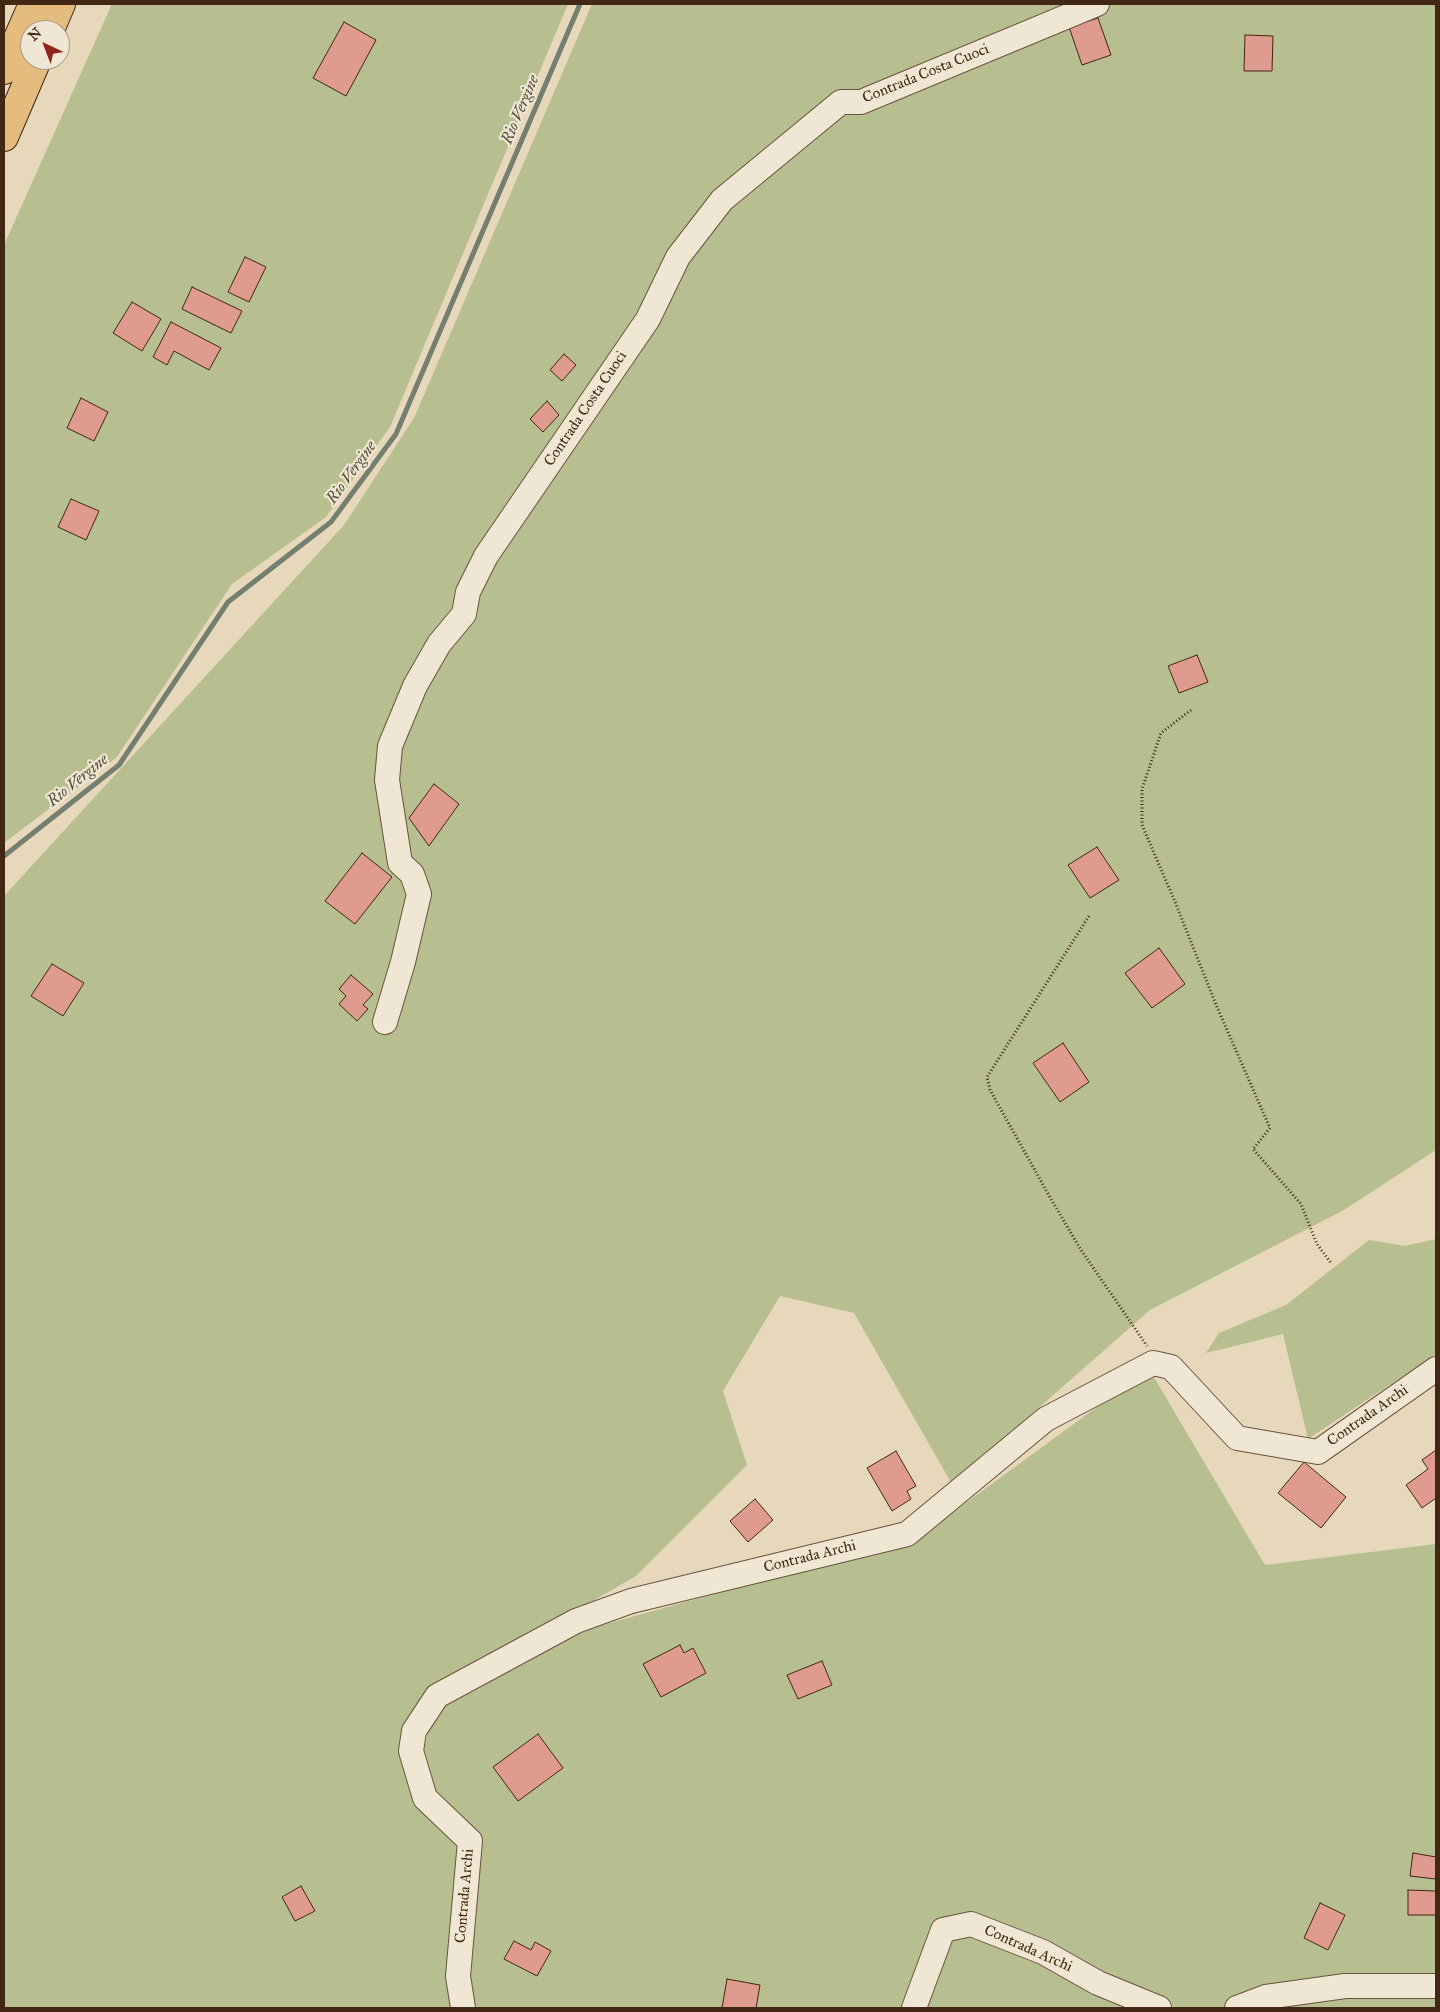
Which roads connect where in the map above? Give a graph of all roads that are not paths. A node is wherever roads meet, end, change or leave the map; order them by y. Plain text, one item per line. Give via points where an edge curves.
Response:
1 (33, 4) edge
2 (62, 4) edge
3 (1097, 4) edge
4 (55, 20) edge
5 (4, 70) edge
6 (33, 70) edge
7 (4, 136) edge
8 (385, 1022) dead end
9 (1436, 1369) edge
10 (1436, 1986) edge
11 (463, 2008) edge
12 (914, 2008) edge
13 (1159, 2008) edge
14 (1237, 2008) edge

1 - 5 highway
2 - 4 highway
3 - 8 street, Contrada Costa Cuoci via 861,102 841,102 722,200 678,257 648,319 486,556 468,592 464,614 439,644 415,686 390,746 388,780 400,862 412,874 419,894
6 - 7 highway
9 - 11 street, Contrada Archi via 1318,1452 1237,1438 1171,1367 1153,1363 1046,1419 907,1534 622,1604 576,1621 437,1696 414,1731 410,1751 425,1798 470,1841 458,1976
10 - 14 street via 1345,1986 1266,1997
12 - 13 street, Contrada Archi via 944,1930 970,1924 1043,1952 1098,1983

